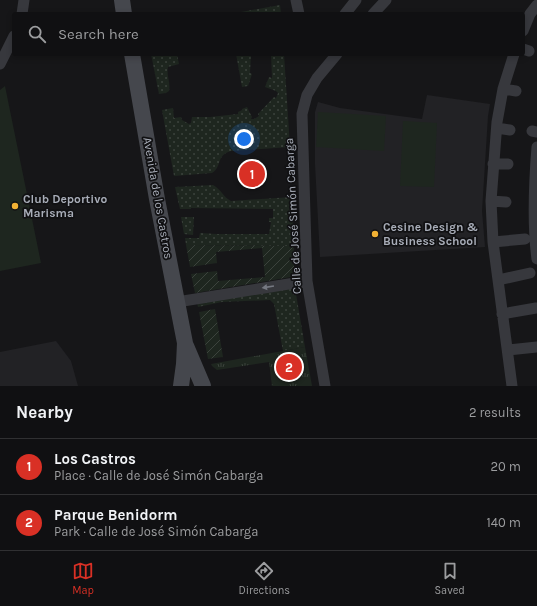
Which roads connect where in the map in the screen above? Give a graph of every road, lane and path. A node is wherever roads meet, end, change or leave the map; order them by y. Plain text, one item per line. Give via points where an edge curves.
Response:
1 (24, 0) edge
2 (122, 0) edge
3 (296, 0) edge
4 (356, 0) edge
5 (386, 0) edge
6 (537, 5) edge
7 (22, 12) edge
8 (124, 12) edge
9 (299, 12) edge
10 (347, 12) edge
11 (375, 12) edge
12 (525, 26) edge
13 (12, 40) edge
14 (132, 56) edge
15 (335, 56) edge
16 (513, 56) edge
17 (0, 64) edge
18 (503, 89) junction
19 (516, 91) dead end
20 (497, 128) junction
21 (510, 130) dead end
22 (537, 147) edge
23 (493, 164) junction
24 (508, 164) dead end
25 (534, 165) edge
26 (491, 202) junction
27 (506, 202) dead end
28 (532, 238) edge
29 (493, 242) junction
30 (537, 259) edge
31 (530, 273) dead end
32 (498, 280) junction
33 (307, 281) junction
34 (177, 302) junction
35 (536, 308) dead end
36 (502, 314) junction
37 (185, 343) junction
38 (537, 347) edge
39 (508, 350) junction
40 (181, 386) edge
41 (204, 386) edge
42 (325, 386) edge
43 (512, 386) edge

1 - 7 street
2 - 8 main road
3 - 9 street
4 - 10 street
5 - 11 street
6 - 12 street
13 - 17 street
14 - 34 main road, Avenida de los Castros
15 - 33 street, Calle de José Simón Cabarga via 307,95 302,114
16 - 18 street
18 - 19 street
18 - 20 street
20 - 21 street
20 - 23 street
22 - 25 street
23 - 24 street
23 - 26 street
25 - 28 street via 531,201
26 - 27 street
26 - 29 street
28 - 29 street
28 - 30 street
29 - 32 street
31 - 32 street
32 - 36 street
33 -> 34 street
33 - 42 street, Calle de José Simón Cabarga
34 - 37 main road, Avenida de los Castros
35 - 36 street
36 - 39 street
37 - 40 main road, Avenida de los Castros
37 - 41 main road, Avenida de los Castros
38 - 39 street
39 - 43 street

